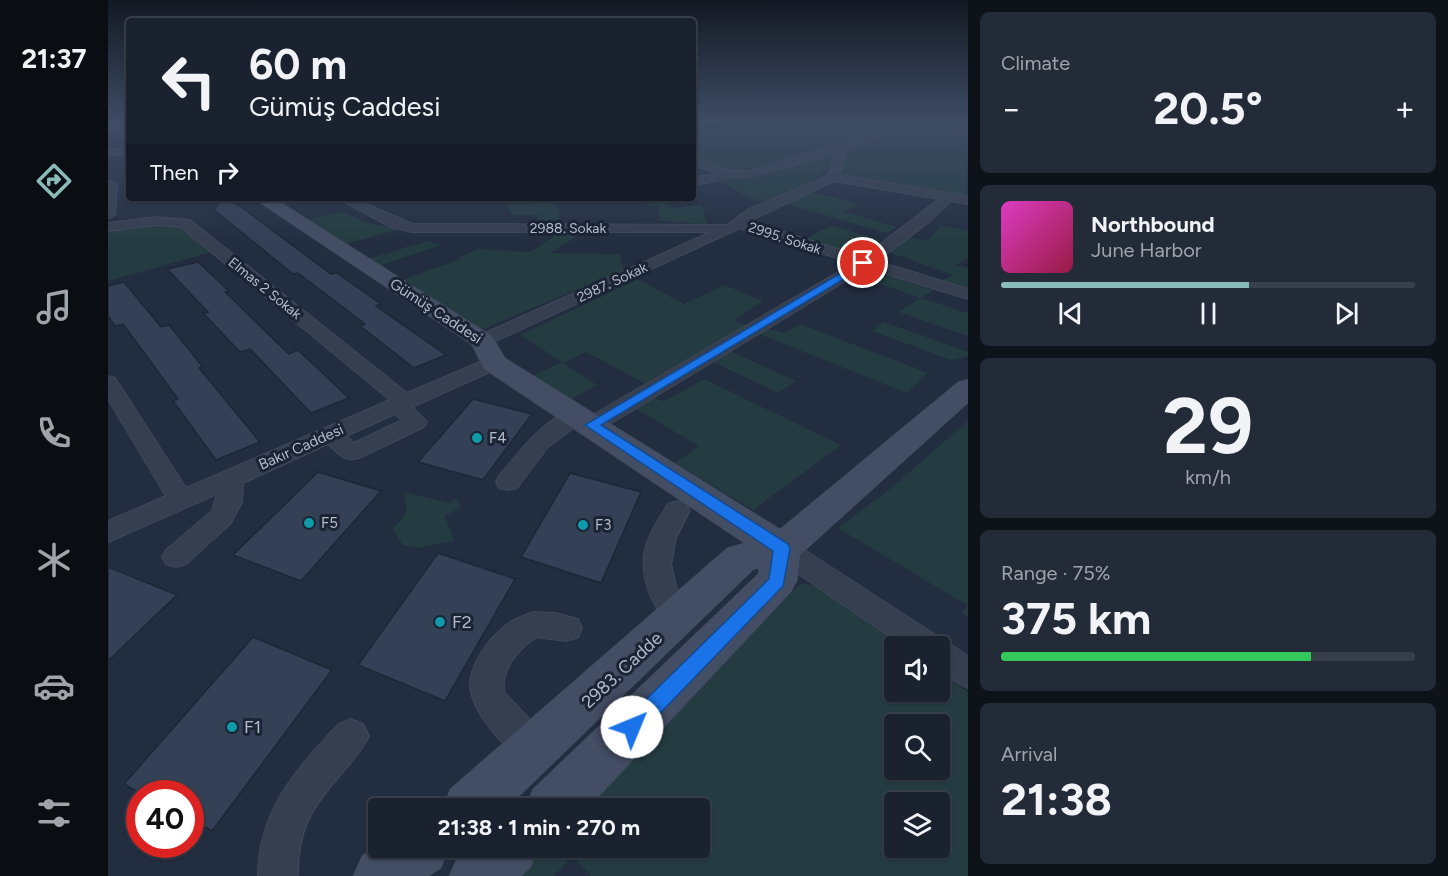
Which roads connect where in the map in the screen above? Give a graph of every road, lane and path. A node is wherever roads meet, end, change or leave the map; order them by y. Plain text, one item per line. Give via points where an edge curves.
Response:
1 (701, 164) edge
2 (786, 164) edge
3 (837, 164) edge
4 (731, 174) junction
5 (832, 177) junction
6 (696, 181) edge
7 (113, 185) edge
8 (949, 196) junction
9 (968, 200) edge
10 (266, 201) edge
11 (349, 201) edge
12 (108, 215) edge
13 (735, 225) junction
14 (108, 227) edge
15 (863, 263) junction
16 (968, 294) edge
17 (488, 352) junction
18 (108, 382) edge
19 (968, 388) edge
20 (401, 403) junction
21 (584, 420) junction
22 (231, 478) junction
23 (508, 482) dead end
24 (182, 500) junction
25 (677, 510) dead end
26 (108, 532) edge
27 (782, 549) junction
28 (176, 557) dead end
29 (681, 615) junction
30 (567, 628) dead end
31 (913, 636) edge
32 (950, 662) edge
33 (968, 674) edge
34 (351, 736) dead end
35 (535, 751) junction
36 (481, 798) edge
37 (562, 798) edge
38 (407, 858) edge
39 (499, 858) edge
40 (278, 876) edge
41 (382, 876) edge
42 (478, 876) edge

1 - 4 street
2 - 4 street via 751,174
3 - 5 street
4 - 6 street
5 - 8 street
5 - 13 street, 2987. Sokak via 752,213
7 - 12 street
8 - 9 street
8 - 15 street
10 - 17 street, Gümüş Caddesi
11 - 13 street, 2988. Sokak via 405,227
13 - 15 street, 2995. Sokak
13 - 17 street, 2987. Sokak
14 - 20 street, Elmas 2 Sokak via 157,221 185,223
15 - 16 street, 2995. Sokak
15 - 21 street
17 - 20 street, Bakır Caddesi
17 - 21 street, Gümüş Caddesi
18 - 24 street
19 - 27 street, 2983. Cadde
20 - 22 street, Bakır Caddesi
21 - 23 street via 539,443
21 - 27 street, Gümüş Caddesi
22 - 24 street, Bakır Caddesi
22 - 28 street via 228,506 222,516
24 - 26 street, Bakır Caddesi
25 - 29 street via 663,536 656,573 660,589
27 - 29 street, 2983. Cadde via 741,558
27 - 31 street
27 - 37 street via 777,581
29 - 35 street, 2983. Cadde
30 - 35 street via 527,628 496,658 485,683 490,699
32 - 33 street
34 - 40 street via 312,779 290,812 278,843
35 - 36 street, 2983. Cadde
38 - 41 street
39 - 42 street

